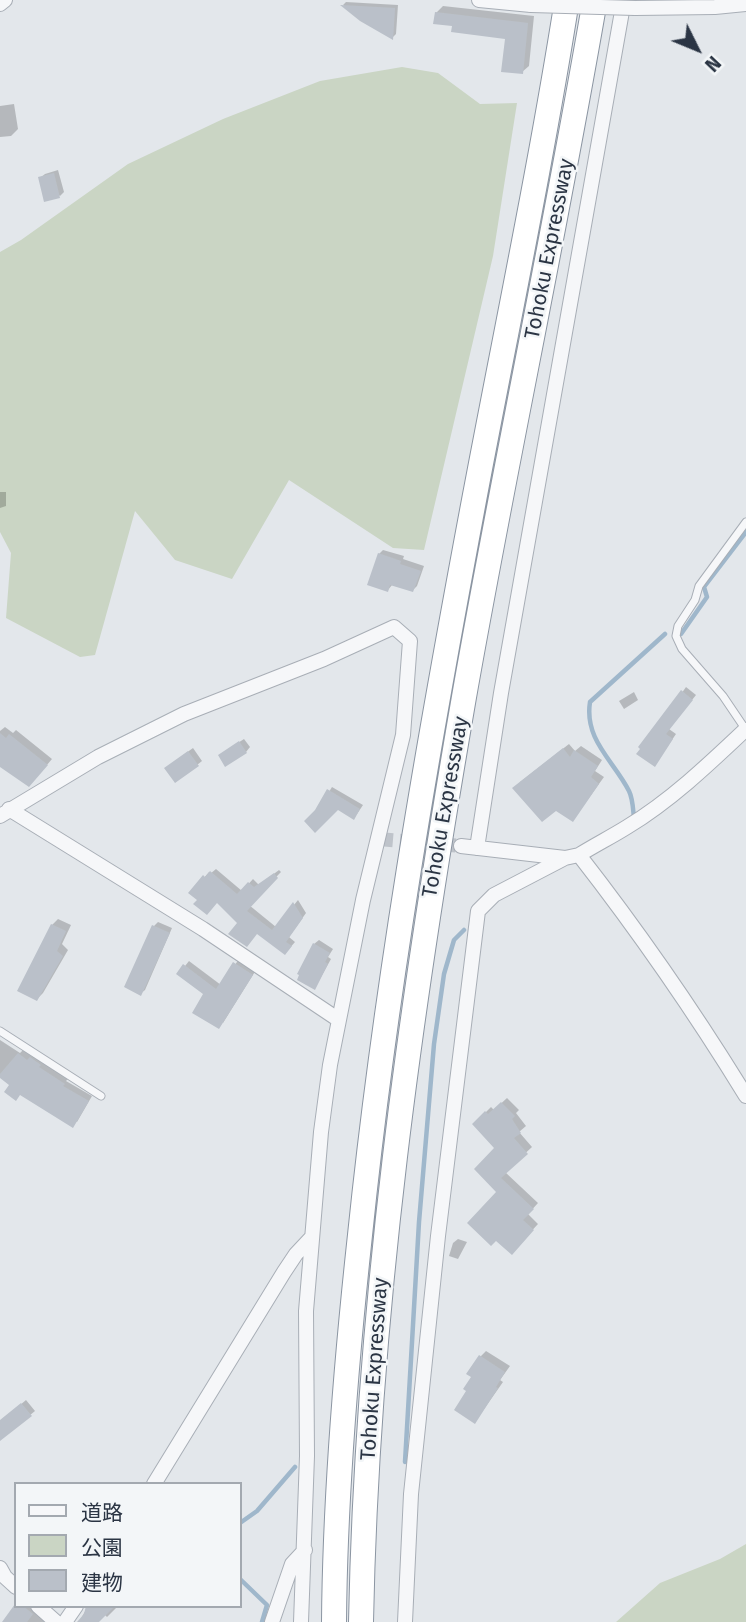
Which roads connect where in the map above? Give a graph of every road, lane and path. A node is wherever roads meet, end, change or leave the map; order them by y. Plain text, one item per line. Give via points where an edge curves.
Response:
1 (5, 0) edge
2 (479, 0) edge
3 (568, 0) edge
4 (595, 0) edge
5 (0, 4) edge
6 (629, 4) edge
7 (746, 4) edge
8 (746, 522) edge
9 (746, 730) edge
10 (5, 813) edge
11 (461, 846) tunnel mouth
12 (477, 848) junction
13 (578, 859) junction
14 (339, 1020) junction
15 (0, 1031) edge
16 (101, 1096) dead end
17 (746, 1096) edge
18 (311, 1238) junction
19 (155, 1482) edge
20 (305, 1549) junction
21 (40, 1608) edge
22 (56, 1622) edge
23 (272, 1622) edge
24 (301, 1622) edge
25 (334, 1622) edge
26 (361, 1622) edge
27 (405, 1622) edge

1 - 5 street
2 - 6 street, bridge via 531,5
3 - 25 highway, Tohoku Expressway via 397,940 352,1310
4 - 26 highway, Tohoku Expressway via 425,932 377,1316
6 - 7 street via 715,8
6 - 12 street via 501,693
8 - 9 lane via 699,586 676,636 681,649
9 - 13 street via 697,775
10 - 14 street via 203,929
10 - 14 street via 99,757 184,714 394,627 410,641 403,735
11 - 12 street
12 - 13 street
13 - 17 street via 621,910
13 - 27 street via 494,895 478,911 414,1467
14 - 18 street via 321,1132
15 - 16 lane
18 - 19 street via 284,1272
18 - 20 street via 306,1311
20 - 23 street via 292,1564
20 - 24 street
21 - 22 street

